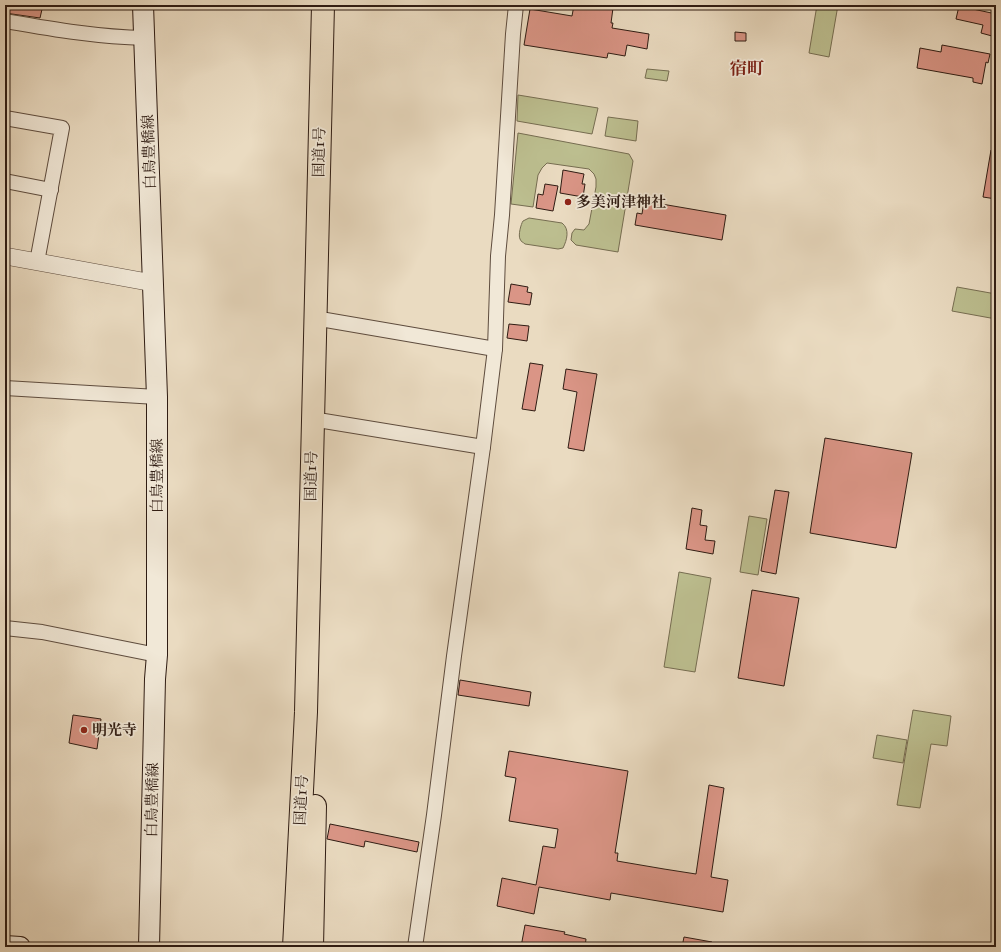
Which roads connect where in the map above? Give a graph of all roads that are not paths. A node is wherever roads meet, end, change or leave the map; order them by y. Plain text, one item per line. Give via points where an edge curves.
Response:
1 (143, 5) edge
2 (323, 5) edge
3 (337, 5) edge
4 (516, 5) edge
5 (5, 21) edge
6 (145, 38) junction
7 (5, 118) edge
8 (5, 181) edge
9 (51, 190) junction
10 (5, 256) edge
11 (38, 262) junction
12 (153, 283) junction
13 (326, 320) junction
14 (495, 349) junction
15 (5, 388) edge
16 (157, 397) junction
17 (324, 421) junction
18 (483, 447) junction
19 (5, 628) edge
20 (157, 655) junction
21 (5, 946) edge
22 (20, 947) edge
23 (149, 947) edge
24 (294, 947) edge
25 (312, 947) edge
26 (415, 947) edge

1 - 6 main road, 白鳥豊橋線
2 - 24 highway, 国道1号 via 306,712
3 - 13 highway, 国道1号
4 - 14 street via 498,256
5 - 6 street via 79,33
6 - 12 main road, 白鳥豊橋線
7 - 9 street via 62,128
8 - 9 street
9 - 11 street
10 - 11 street
11 - 12 street
12 - 16 main road, 白鳥豊橋線
13 - 14 street
13 - 17 highway, 国道1号
14 - 18 street
15 - 16 street
16 - 20 main road, 白鳥豊橋線
17 - 18 street
17 - 25 highway, 国道1号
18 - 26 street
19 - 20 street via 42,632
20 - 23 main road, 白鳥豊橋線
21 - 22 main road

